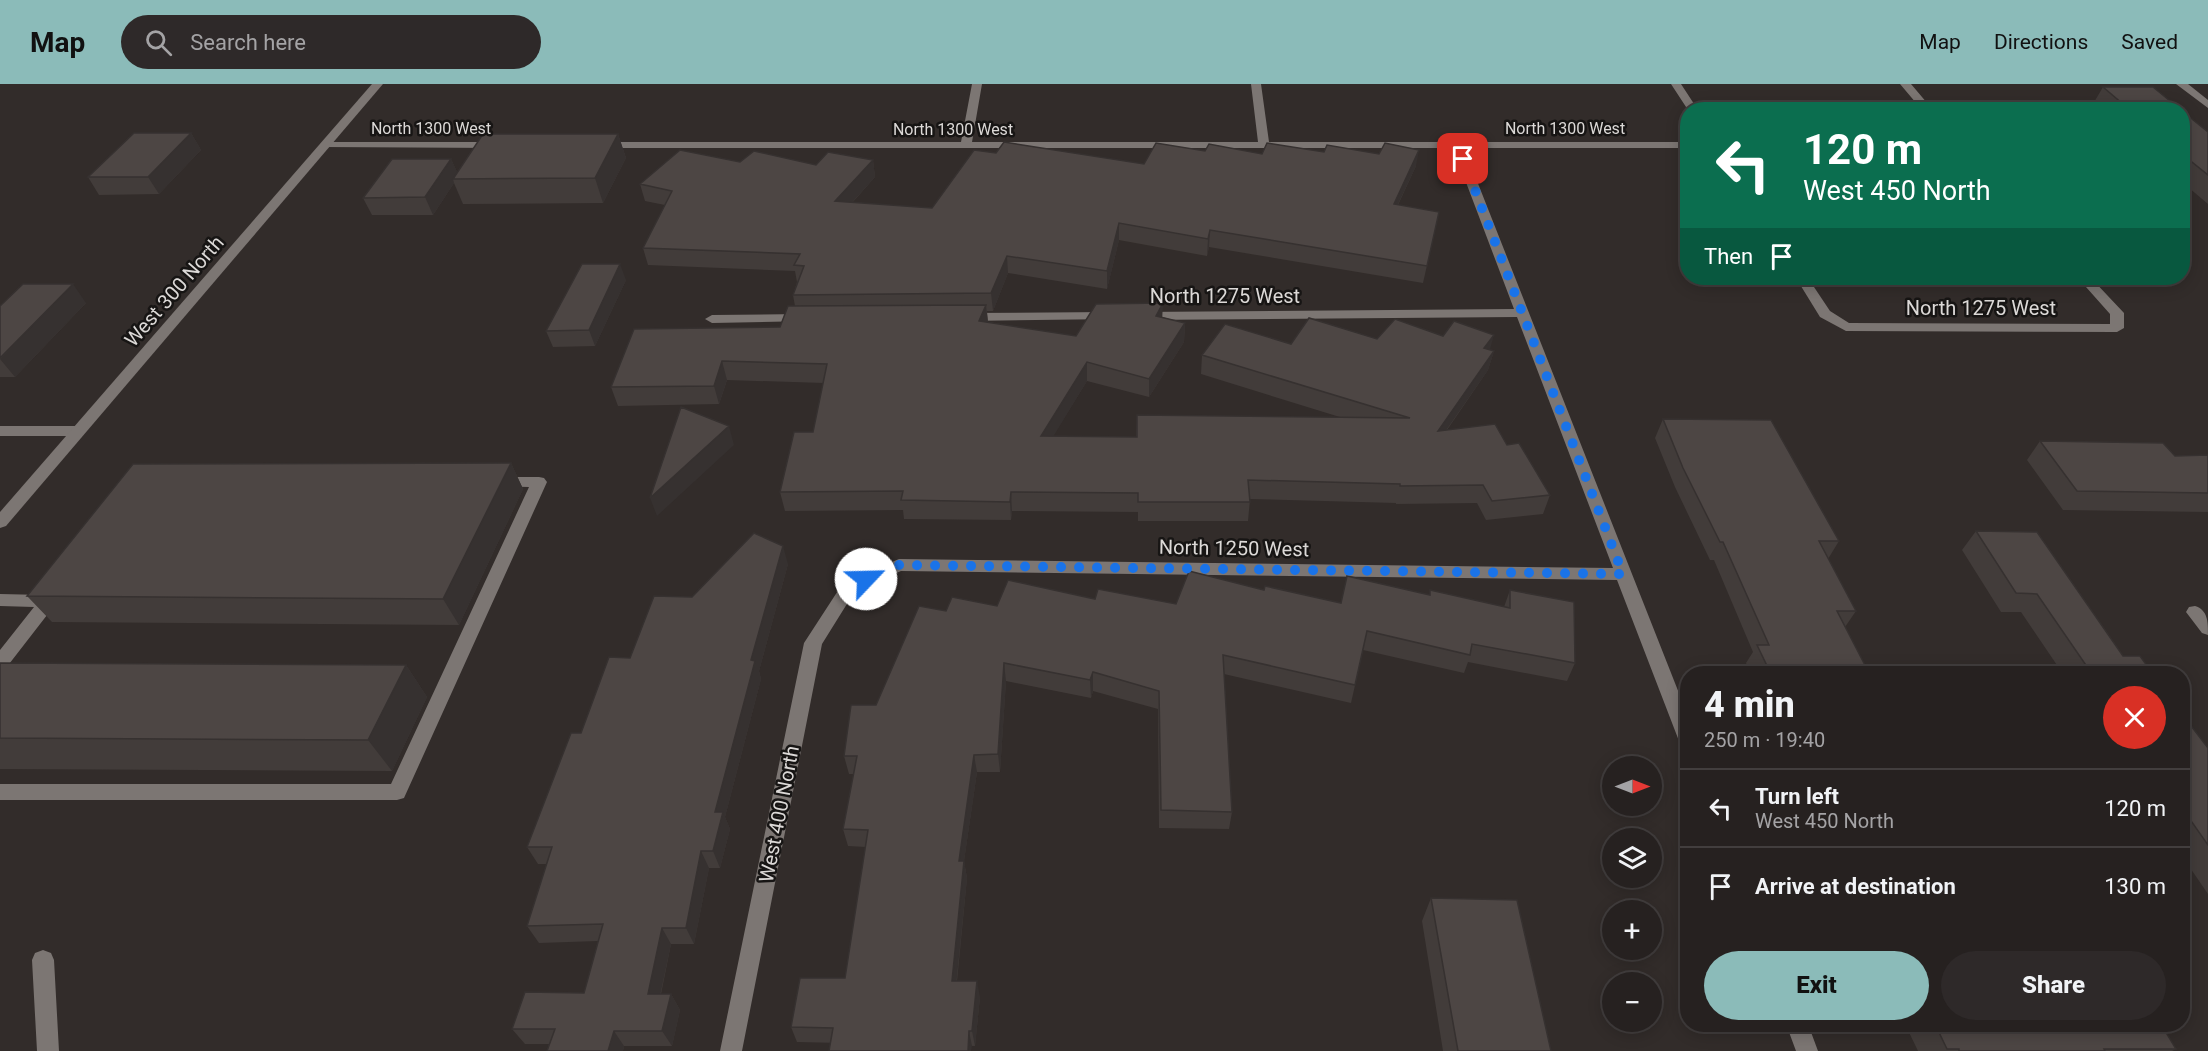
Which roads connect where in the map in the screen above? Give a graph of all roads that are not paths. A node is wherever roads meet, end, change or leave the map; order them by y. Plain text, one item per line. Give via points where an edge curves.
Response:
1 (378, 84) edge
2 (976, 84) edge
3 (1256, 84) edge
4 (1676, 84) edge
5 (1905, 84) edge
6 (2181, 84) edge
7 (1688, 102) edge
8 (1921, 102) edge
9 (2208, 105) edge
10 (1263, 144) junction
11 (1457, 144) junction
12 (326, 145) junction
13 (516, 145) edge
14 (587, 145) edge
15 (1680, 145) edge
16 (966, 146) junction
17 (1806, 285) edge
18 (2091, 285) edge
19 (1522, 313) junction
20 (952, 317) edge
21 (820, 318) edge
22 (712, 319) dead end
23 (0, 431) edge
24 (79, 431) junction
25 (480, 482) edge
26 (0, 522) edge
27 (1623, 574) junction
28 (63, 583) edge
29 (849, 587) joint
30 (0, 600) edge
31 (49, 601) junction
32 (2202, 612) edge
33 (2208, 628) edge
34 (0, 663) edge
35 (1680, 720) edge
36 (0, 792) edge
37 (43, 960) dead end
38 (1800, 1032) edge
39 (48, 1051) edge
40 (731, 1051) edge
41 (1807, 1051) edge

1 - 12 street, West 300 North
2 - 16 street
3 - 10 street
4 - 7 street
5 - 8 street
6 - 9 street
10 - 11 street, North 1300 West
10 - 16 street, North 1300 West
11 - 15 street, North 1300 West
11 - 19 street
12 - 13 street, North 1300 West
12 - 24 street, West 300 North
14 - 16 street, North 1300 West
17 - 18 street, North 1275 West via 1825,314 1846,327 2117,328 2117,313
19 - 20 street, North 1275 West
19 - 27 street
21 - 22 street
23 - 24 street
24 - 26 street, West 300 North
25 - 36 street via 539,482 397,792
27 - 29 street, North 1250 West via 898,565
27 - 35 street
28 - 31 street
29 - 40 street, West 400 North via 813,643
30 - 31 street
31 - 34 street
32 - 33 street
37 - 39 street
38 - 41 street

